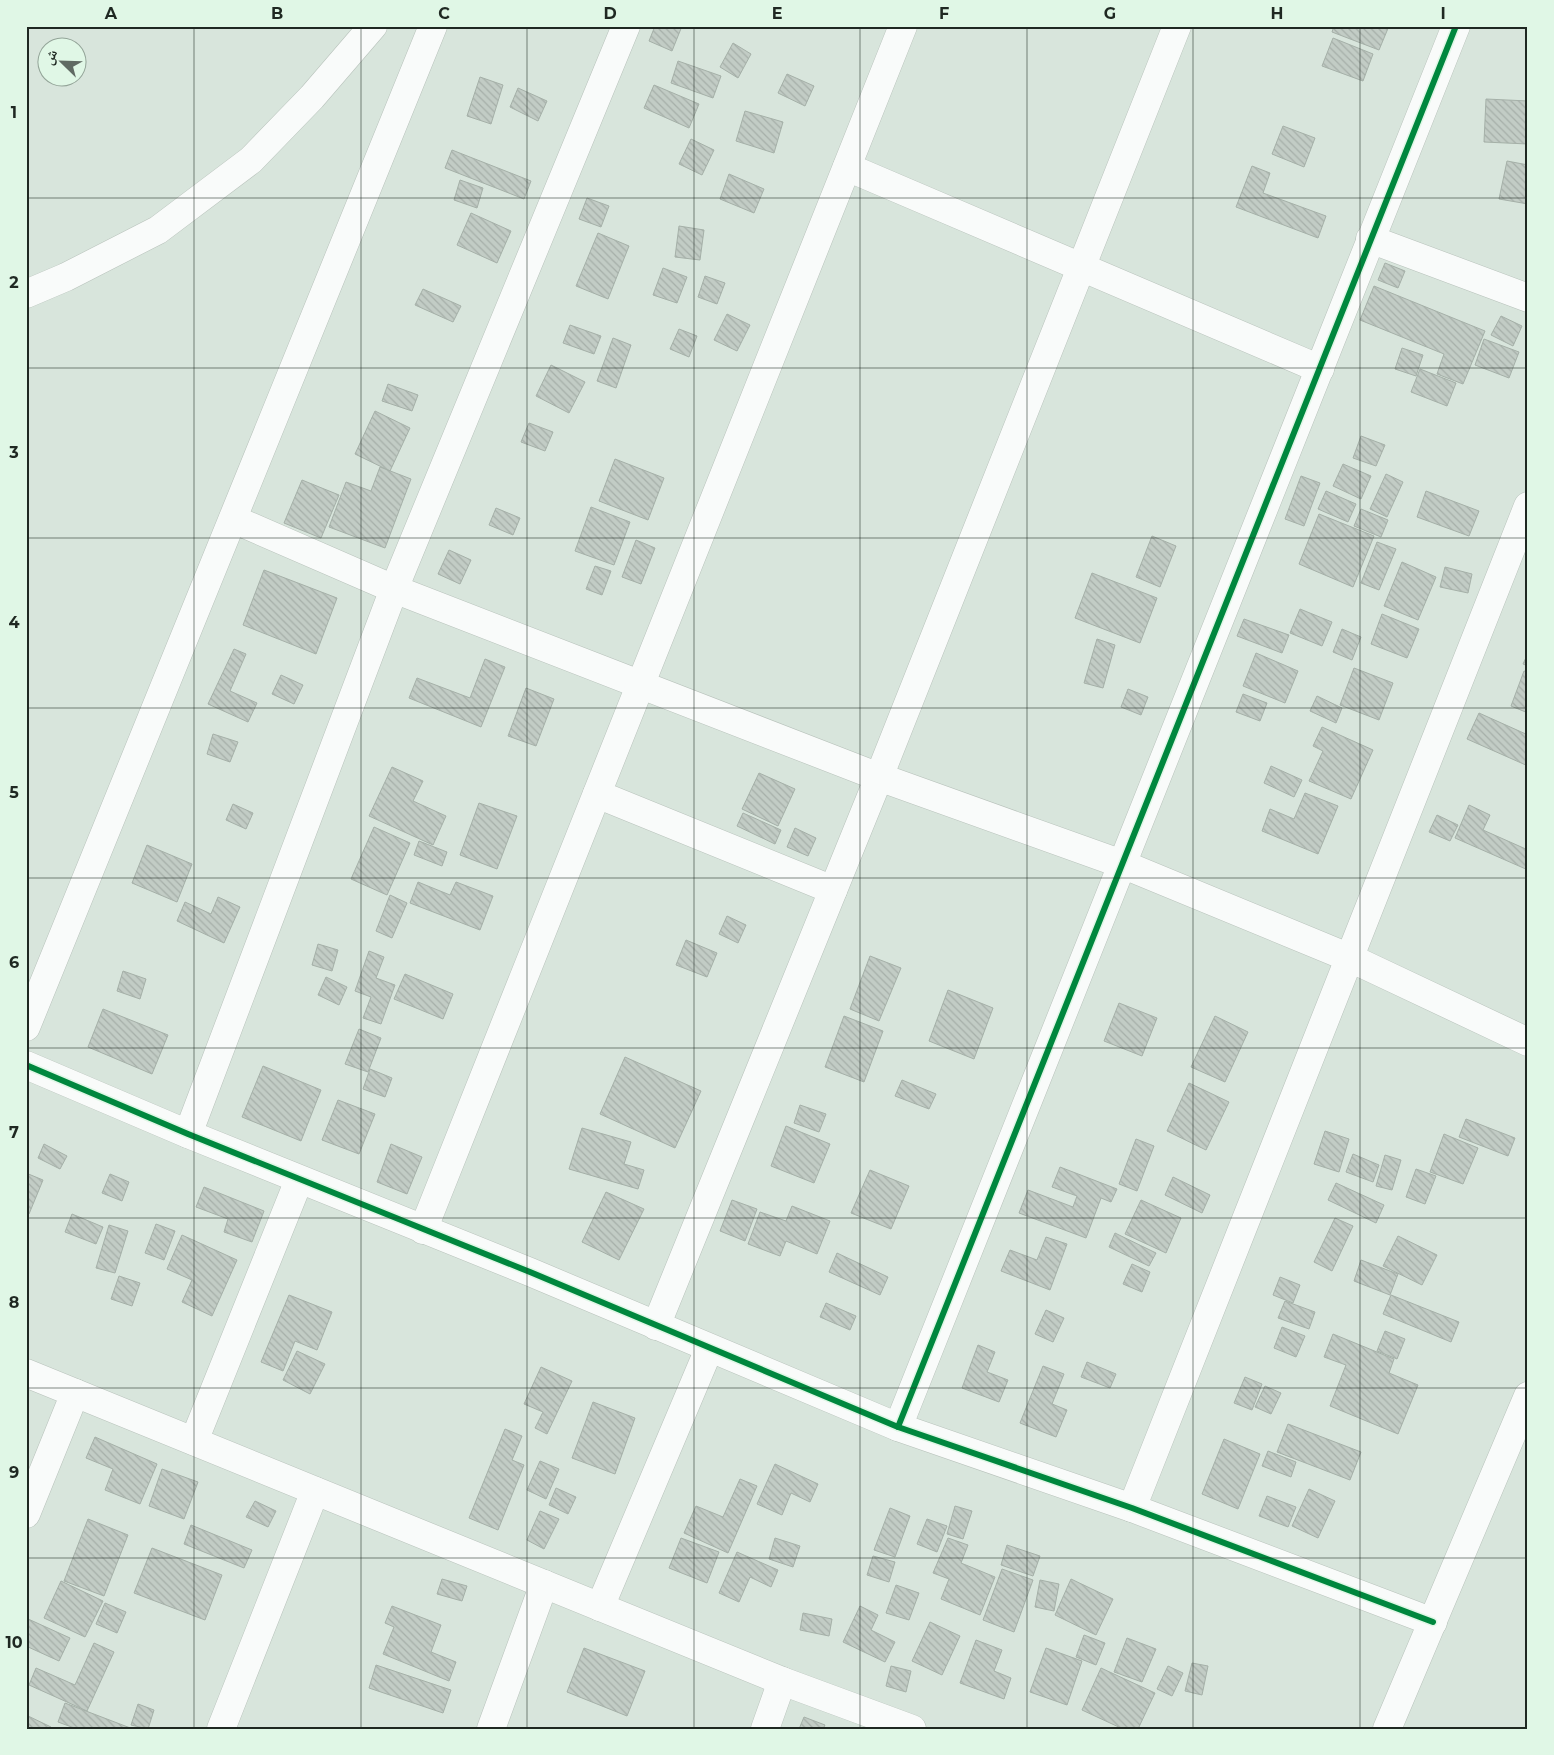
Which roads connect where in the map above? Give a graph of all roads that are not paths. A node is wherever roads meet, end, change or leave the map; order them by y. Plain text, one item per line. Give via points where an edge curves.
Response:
1 (372, 26) edge
2 (433, 26) edge
3 (626, 26) edge
4 (903, 26) edge
5 (1177, 26) edge
6 (1456, 26) edge
7 (847, 166) junction
8 (1370, 239) junction
9 (1081, 267) junction
10 (26, 294) edge
11 (1528, 298) edge
12 (1320, 369) junction
13 (1528, 506) edge
14 (233, 520) junction
15 (394, 589) junction
16 (641, 684) junction
17 (879, 777) junction
18 (597, 794) junction
19 (1122, 864) junction
20 (833, 890) junction
21 (1350, 958) junction
22 (26, 1027) edge
23 (1528, 1042) edge
24 (26, 1065) edge
25 (188, 1134) junction
26 (299, 1180) junction
27 (423, 1230) junction
28 (656, 1326) junction
29 (708, 1348) junction
30 (26, 1373) edge
31 (74, 1393) junction
32 (1528, 1396) edge
33 (898, 1426) junction
34 (194, 1441) junction
35 (315, 1491) junction
36 (1132, 1508) junction
37 (26, 1514) edge
38 (544, 1584) junction
39 (600, 1607) junction
40 (1433, 1622) junction
41 (782, 1681) junction
42 (221, 1729) edge
43 (491, 1729) edge
44 (765, 1729) edge
45 (912, 1729) edge
46 (1387, 1729) edge

1 - 10 street via 312,97 251,160 158,230
2 - 14 street
3 - 15 street
4 - 7 street
5 - 9 street
6 - 8 street
7 - 9 street
7 - 16 street
8 - 11 street
8 - 12 street
9 - 12 street
9 - 17 street
12 - 19 street
13 - 21 street
14 - 15 street
14 - 22 street
15 - 16 street
15 - 25 street
16 - 17 street
16 - 18 street
17 - 19 street
17 - 20 street
18 - 20 street
18 - 27 street
19 - 21 street
19 - 33 street
20 - 28 street
21 - 23 street
21 - 36 street
24 - 25 street
25 - 26 street
26 - 27 street
26 - 34 street
27 - 28 street
28 - 29 street
29 - 33 street
29 - 39 street
30 - 31 street
31 - 34 street
31 - 37 street
32 - 40 street
33 - 36 street
34 - 35 street
35 - 38 street
35 - 42 street
36 - 40 street
38 - 39 street
38 - 43 street
39 - 41 street
40 - 46 street
41 - 44 street
41 - 45 street

